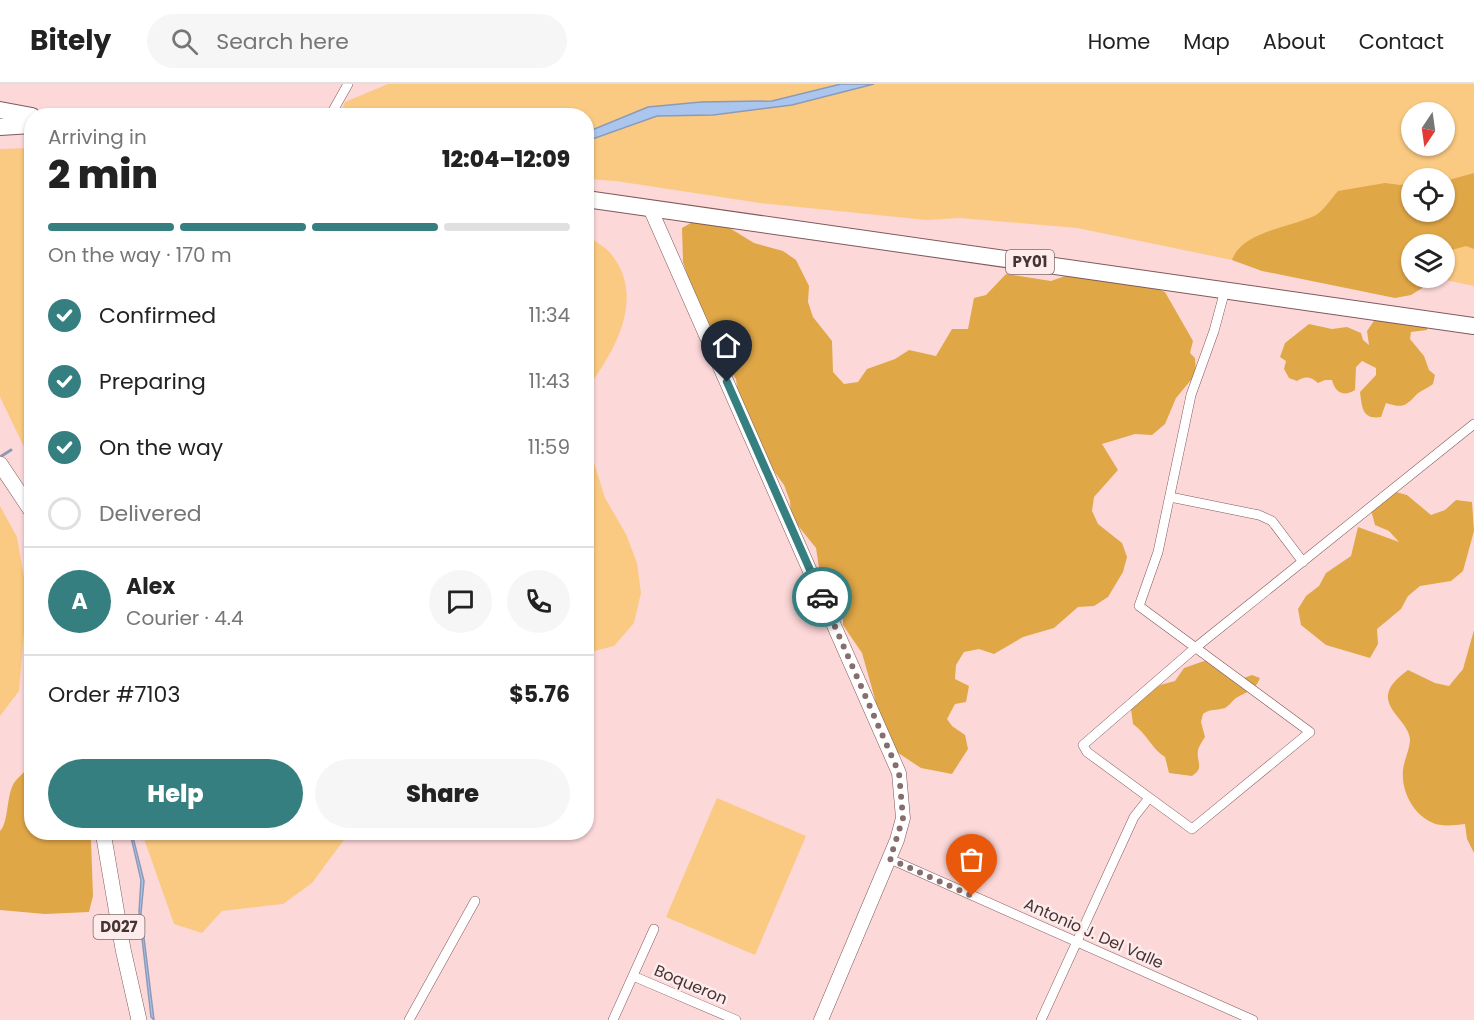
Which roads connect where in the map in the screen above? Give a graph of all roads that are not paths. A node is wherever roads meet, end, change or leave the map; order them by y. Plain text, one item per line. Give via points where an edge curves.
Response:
1 (348, 84) edge
2 (334, 108) edge
3 (0, 110) edge
4 (24, 114) edge
5 (24, 126) edge
6 (0, 127) edge
7 (594, 200) edge
8 (650, 208) junction
9 (1225, 290) junction
10 (1474, 326) edge
11 (1474, 424) edge
12 (3, 468) edge
13 (1170, 497) junction
14 (24, 500) edge
15 (1302, 562) junction
16 (1195, 648) junction
17 (1149, 798) junction
18 (104, 840) edge
19 (890, 859) junction
20 (475, 901) dead end
21 (654, 929) dead end
22 (1075, 942) junction
23 (633, 976) junction
24 (139, 1020) edge
25 (409, 1020) edge
26 (613, 1020) edge
27 (736, 1020) edge
28 (820, 1020) edge
29 (1041, 1020) edge
30 (1253, 1020) edge

1 - 2 street
3 - 4 highway
5 - 6 highway
7 - 8 highway, PY01
8 - 9 highway, PY01
8 - 19 street via 899,773 903,818
9 - 10 highway, PY01
9 - 13 street via 1191,395
11 - 15 street
12 - 14 main road
13 - 15 street via 1272,521
13 - 16 street via 1158,552 1139,606
15 - 16 street
16 - 17 street via 1083,745
16 - 17 street via 1310,732 1192,829
17 - 22 street via 1134,817
18 - 24 main road, D027
19 - 22 street, Antonio J. Del Valle
19 - 28 street
20 - 25 street
21 - 23 street
22 - 29 street
22 - 30 street, Antonio J. Del Valle
23 - 26 street
23 - 27 street, Boqueron

